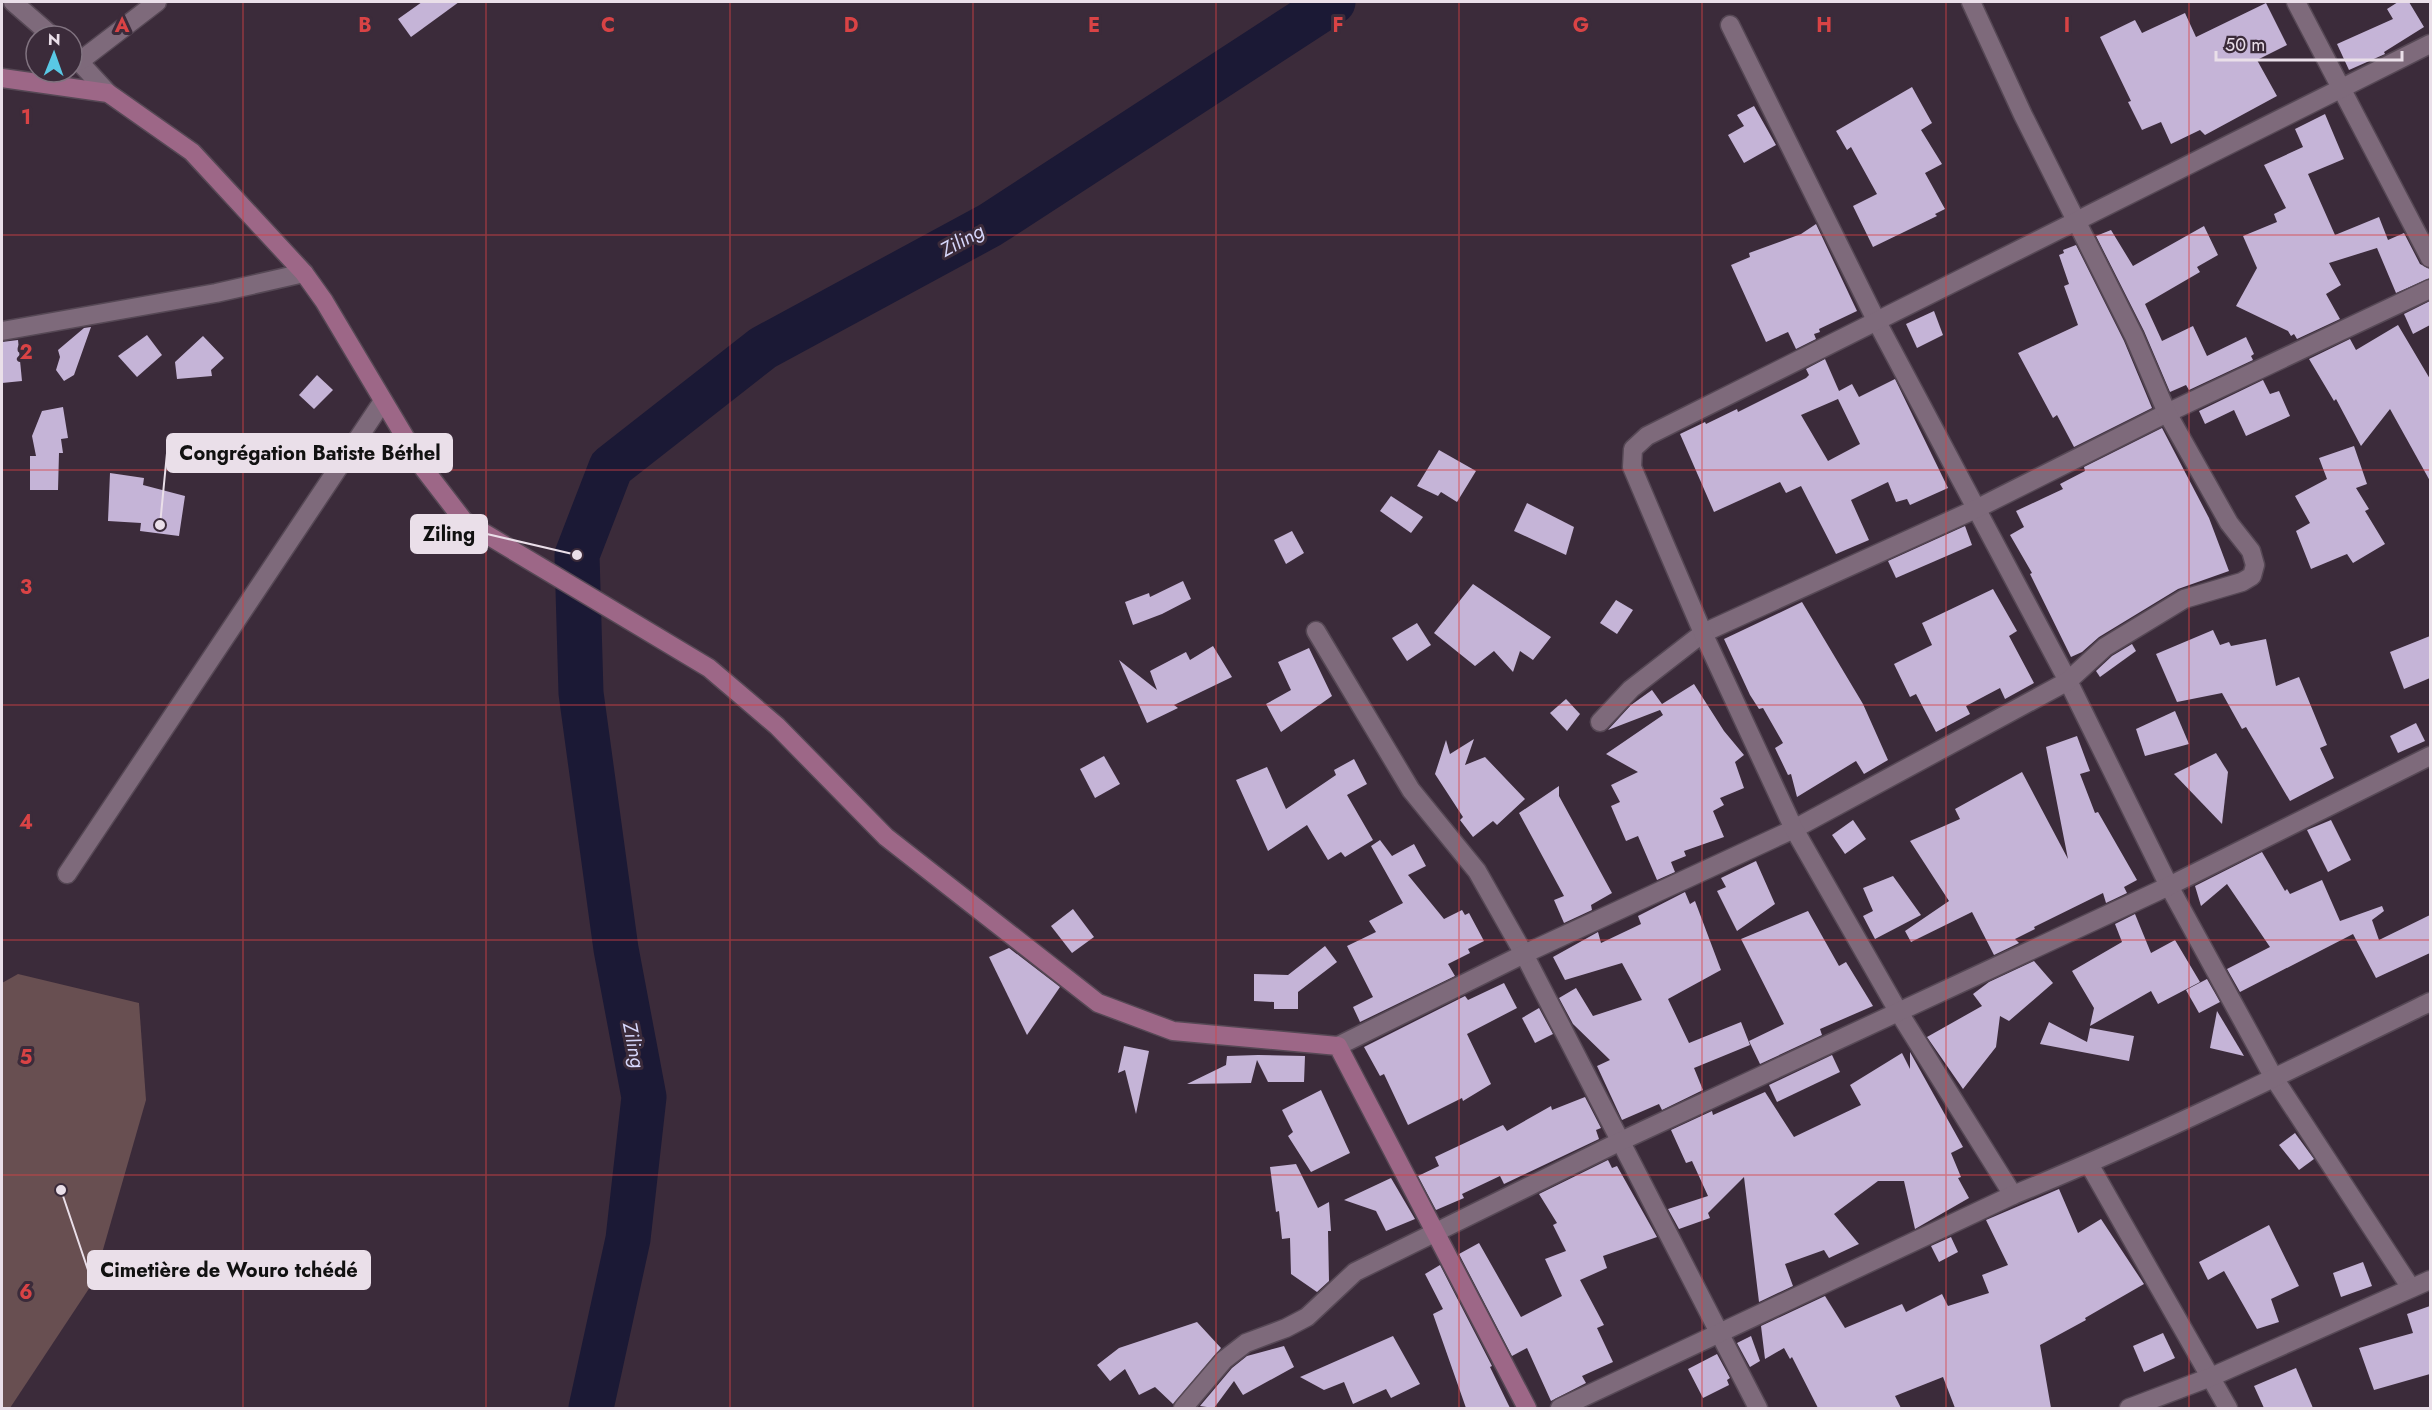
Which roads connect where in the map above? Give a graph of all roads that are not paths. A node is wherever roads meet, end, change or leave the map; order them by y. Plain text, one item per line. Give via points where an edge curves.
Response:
1 (13, 2) edge
2 (157, 2) edge
3 (1971, 2) edge
4 (2296, 2) edge
5 (38, 24) edge
6 (1730, 25) dead end
7 (2430, 44) edge
8 (84, 52) edge
9 (84, 66) edge
10 (2, 78) edge
11 (2340, 87) junction
12 (108, 93) junction
13 (2076, 223) junction
14 (2430, 258) edge
15 (304, 273) junction
16 (2430, 289) edge
17 (1877, 322) junction
18 (2, 331) edge
19 (383, 400) junction
20 (2167, 413) junction
21 (1978, 508) junction
22 (1316, 631) dead end
23 (1703, 633) junction
24 (2068, 681) junction
25 (1600, 722) dead end
26 (2430, 756) edge
27 (1794, 829) junction
28 (67, 874) dead end
29 (2169, 886) junction
30 (1524, 954) junction
31 (2430, 1002) edge
32 (1898, 1011) junction
33 (1338, 1046) junction
34 (2274, 1078) junction
35 (1621, 1141) junction
36 (2089, 1164) junction
37 (2013, 1195) junction
38 (1436, 1234) junction
39 (2430, 1280) edge
40 (2411, 1288) junction
41 (1719, 1334) junction
42 (2211, 1377) junction
43 (1183, 1408) edge
44 (1527, 1408) edge
45 (1560, 1408) edge
46 (1758, 1408) edge
47 (2129, 1408) edge
48 (2228, 1408) edge

1 - 5 street
2 - 8 street
3 - 13 street
4 - 11 street
6 - 17 street
7 - 11 street
9 - 12 street
10 - 12 main road
11 - 13 street
11 - 14 street
12 - 15 main road via 192,152
13 - 17 street
13 - 20 street
15 - 18 street via 216,293
15 - 19 main road
16 - 20 street
17 - 21 street
17 - 23 street via 1647,436 1633,449 1632,467
19 - 28 street
19 - 33 main road via 424,469 464,521 710,668 777,726 886,837 1098,1003 1173,1030
20 - 21 street
20 - 24 street via 2229,523 2251,551 2255,565 2252,576 2184,599 2104,647
21 - 23 street
21 - 24 street
22 - 30 street via 1411,790 1477,871
23 - 25 street via 1631,689
23 - 27 street
24 - 27 street
24 - 29 street
26 - 29 street
27 - 30 street
27 - 32 street
29 - 32 street
29 - 34 street
30 - 33 street
30 - 35 street
31 - 34 street
32 - 35 street
32 - 37 street
33 - 38 main road
34 - 36 street
34 - 40 street
35 - 38 street
35 - 41 street
36 - 37 street
36 - 42 street
37 - 41 street
38 - 43 street via 1355,1272 1306,1317 1286,1329 1246,1343 1224,1360
38 - 44 main road
39 - 40 street
40 - 42 street
41 - 45 street
41 - 46 street
42 - 47 street
42 - 48 street

